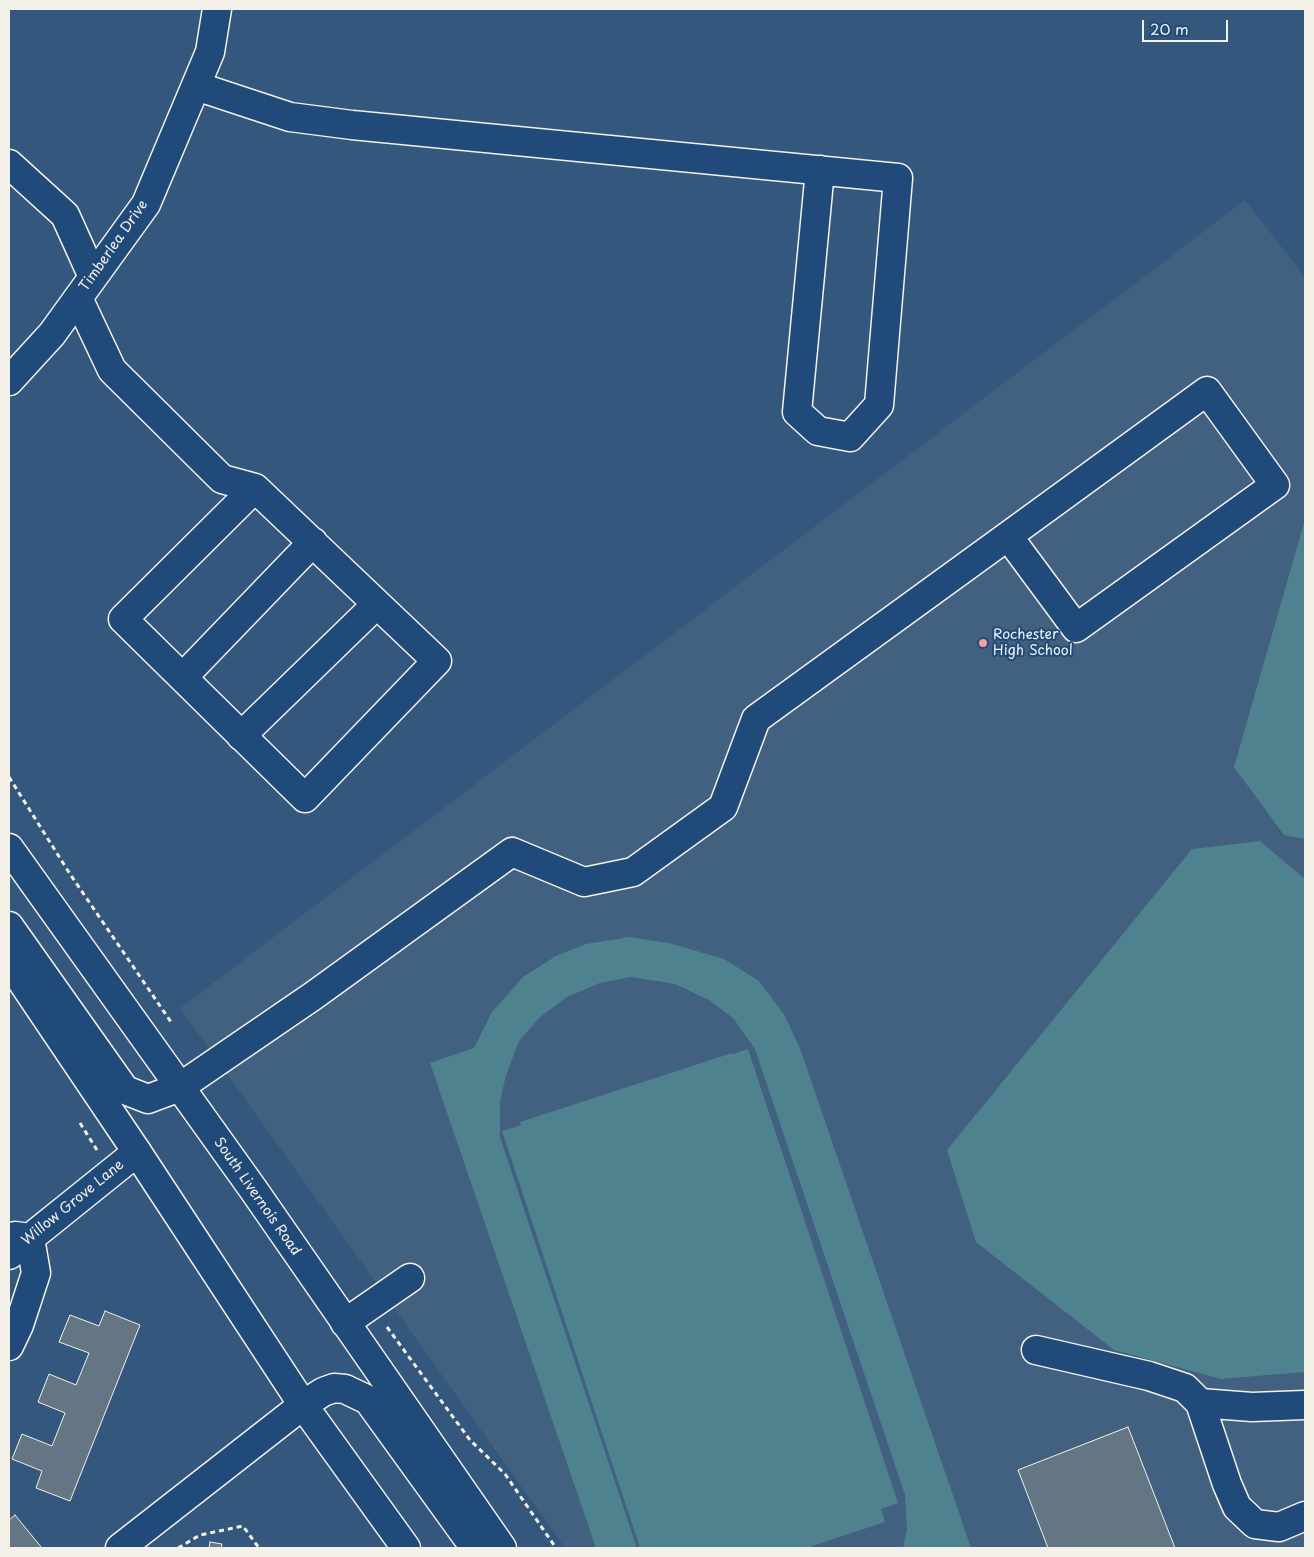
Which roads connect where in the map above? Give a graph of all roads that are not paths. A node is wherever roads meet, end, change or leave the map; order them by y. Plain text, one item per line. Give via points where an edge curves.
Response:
1 (217, 9) edge
2 (196, 86) junction
3 (9, 164) edge
4 (820, 170) junction
5 (86, 287) junction
6 (9, 381) edge
7 (255, 488) junction
8 (1008, 536) junction
9 (313, 542) junction
10 (377, 604) junction
11 (183, 676) junction
12 (241, 736) junction
13 (9, 848) edge
14 (9, 926) edge
15 (9, 962) edge
16 (180, 1087) junction
17 (137, 1152) junction
18 (19, 1236) edge
19 (9, 1255) edge
20 (410, 1278) dead end
21 (345, 1323) junction
22 (9, 1346) edge
23 (1036, 1350) dead end
24 (1200, 1403) junction
25 (303, 1405) junction
26 (1305, 1405) edge
27 (1305, 1516) edge
28 (120, 1548) edge
29 (406, 1548) edge
30 (488, 1548) edge
31 (502, 1548) edge

1 - 2 main road, Timberlea Drive via 210,52
2 - 4 main road via 290,117
2 - 5 main road, Timberlea Drive via 146,204
3 - 5 main road via 65,215
4 - 4 main road via 898,178 879,405 850,437 818,431 797,412
5 - 6 main road, Timberlea Drive via 52,334
5 - 7 main road via 112,370 222,479
7 - 9 main road
7 - 11 main road via 123,619
8 - 8 main road via 1207,391 1275,485 1076,628
8 - 16 main road via 756,719 723,807 633,872 584,882 512,852 313,996
9 - 10 main road
9 - 11 main road
10 - 12 main road
10 - 12 main road via 437,661 305,798
11 - 12 main road
13 - 16 main road, South Livernois Road
14 - 16 main road via 125,1090 148,1099
15 - 17 main road
16 - 21 main road, South Livernois Road
17 - 18 main road, Willow Grove Lane
17 - 25 main road
18 - 19 main road, Willow Grove Lane
18 - 22 main road via 36,1272
20 - 21 main road
21 - 31 main road, South Livernois Road
23 - 24 main road via 1149,1376 1185,1388
24 - 26 main road via 1252,1407
24 - 27 main road via 1226,1484 1237,1507 1255,1524 1279,1527
25 - 28 main road
25 - 29 main road
25 - 30 main road via 334,1388 345,1389 368,1400 467,1537

